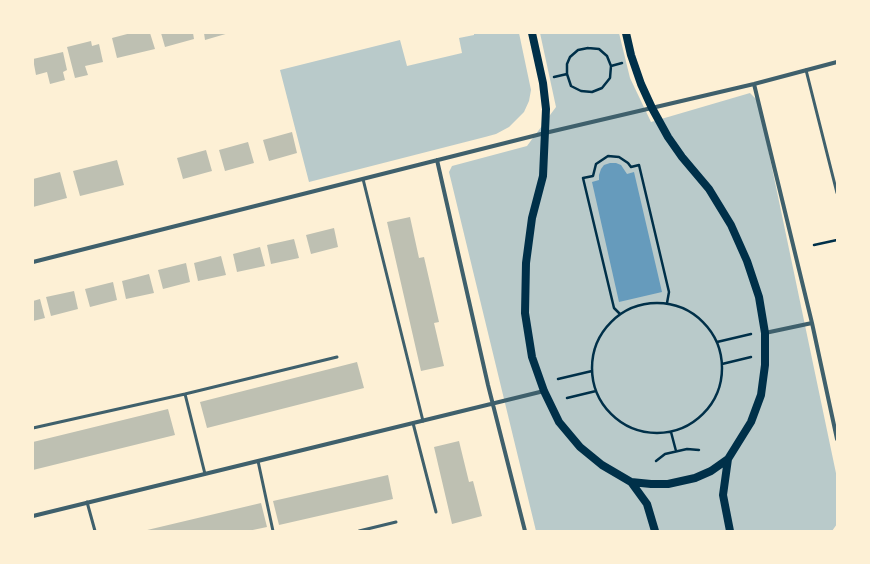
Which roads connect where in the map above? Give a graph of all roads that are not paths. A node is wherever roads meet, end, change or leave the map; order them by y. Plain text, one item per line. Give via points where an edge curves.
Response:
1 (532, 33) edge
2 (626, 33) edge
3 (837, 62) edge
4 (806, 70) junction
5 (754, 84) junction
6 (652, 108) junction
7 (545, 133) junction
8 (437, 160) junction
9 (363, 179) junction
10 (837, 193) edge
11 (33, 262) edge
12 (812, 323) junction
13 (765, 333) junction
14 (337, 357) dead end
15 (544, 391) junction
16 (185, 394) junction
17 (493, 404) junction
18 (423, 421) junction
19 (413, 423) junction
20 (33, 428) edge
21 (837, 439) edge
22 (728, 459) junction
23 (258, 461) junction
24 (205, 474) junction
25 (631, 482) junction
26 (87, 502) junction
27 (436, 512) dead end
28 (33, 516) edge
29 (396, 522) dead end
30 (95, 531) edge
31 (273, 531) edge
32 (359, 531) edge
33 (525, 531) edge
34 (655, 531) edge
35 (730, 531) edge

1 - 7 main road via 543,83
2 - 6 main road via 641,84
3 - 4 street
4 - 5 street
4 - 10 lane
5 - 6 street
5 - 12 street
6 - 7 street
6 - 13 main road via 668,138 709,190 731,225 759,297
7 - 8 street
7 - 15 main road via 543,176 532,218 526,263 525,313 532,357
8 - 9 street
8 - 17 street
9 - 11 street
9 - 18 lane
12 - 13 street
12 - 21 street
13 - 22 main road via 765,365 761,395 751,422
14 - 16 lane
15 - 17 street
15 - 25 main road via 559,422 580,447 602,465
16 - 20 lane
16 - 24 lane
17 - 18 street
17 - 33 street
18 - 19 street
19 - 23 street
19 - 27 lane
22 - 25 main road via 695,478 668,484
22 - 35 main road via 723,495
23 - 24 street
23 - 31 lane
24 - 26 street
25 - 34 main road via 647,504
26 - 28 street
26 - 30 lane
29 - 32 lane

